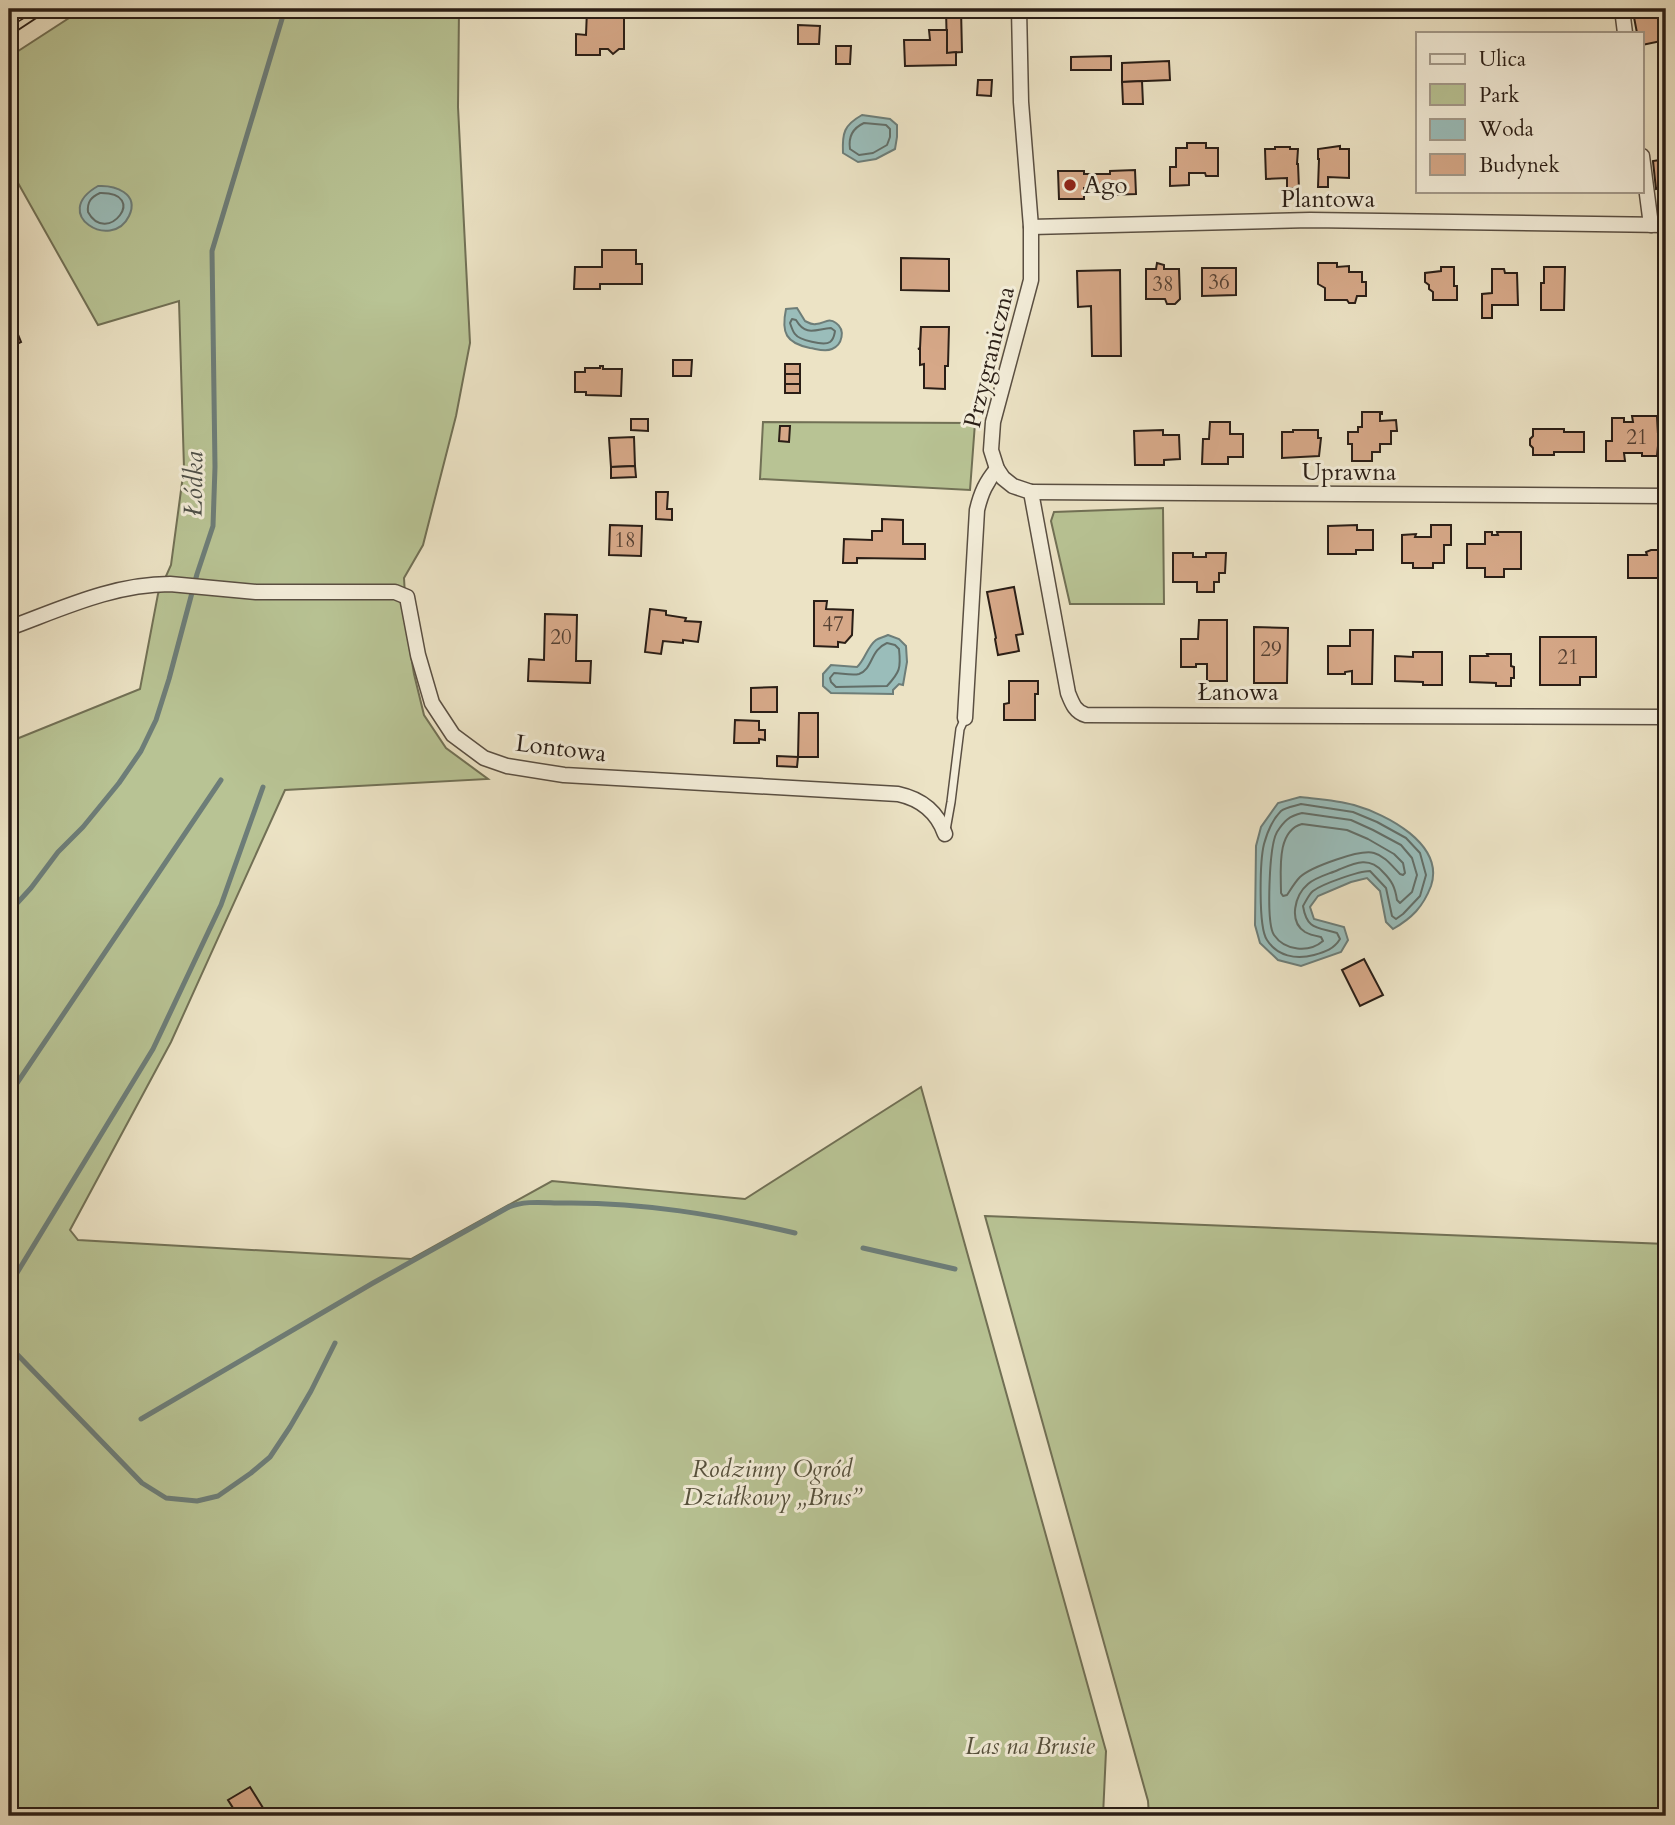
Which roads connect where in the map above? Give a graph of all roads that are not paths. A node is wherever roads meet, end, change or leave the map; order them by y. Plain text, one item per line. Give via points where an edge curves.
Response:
1 (17, 9) edge
2 (1019, 9) edge
3 (1622, 9) edge
4 (9, 14) edge
5 (1625, 32) edge
6 (1644, 164) edge
7 (1659, 225) edge
8 (1031, 227) junction
9 (997, 469) junction
10 (1031, 492) junction
11 (1666, 496) edge
12 (9, 628) edge
13 (1666, 716) edge
14 (965, 718) joint
15 (945, 834) joint

1 - 4 main road
2 - 8 street, Przygraniczna
3 - 5 street
6 - 7 street
7 - 8 street, Plantowa via 1310,220
8 - 9 street, Przygraniczna via 1031,280 993,422 991,450
9 - 10 street via 1013,486
9 - 14 street via 988,479 977,510
10 - 11 street, Uprawna
10 - 13 street, Łanowa via 1068,693 1079,713
12 - 15 street, Lontowa via 122,588 170,584 256,592 395,592 407,597 432,703 453,735 484,758 564,775 898,794 930,808
14 - 15 lane

